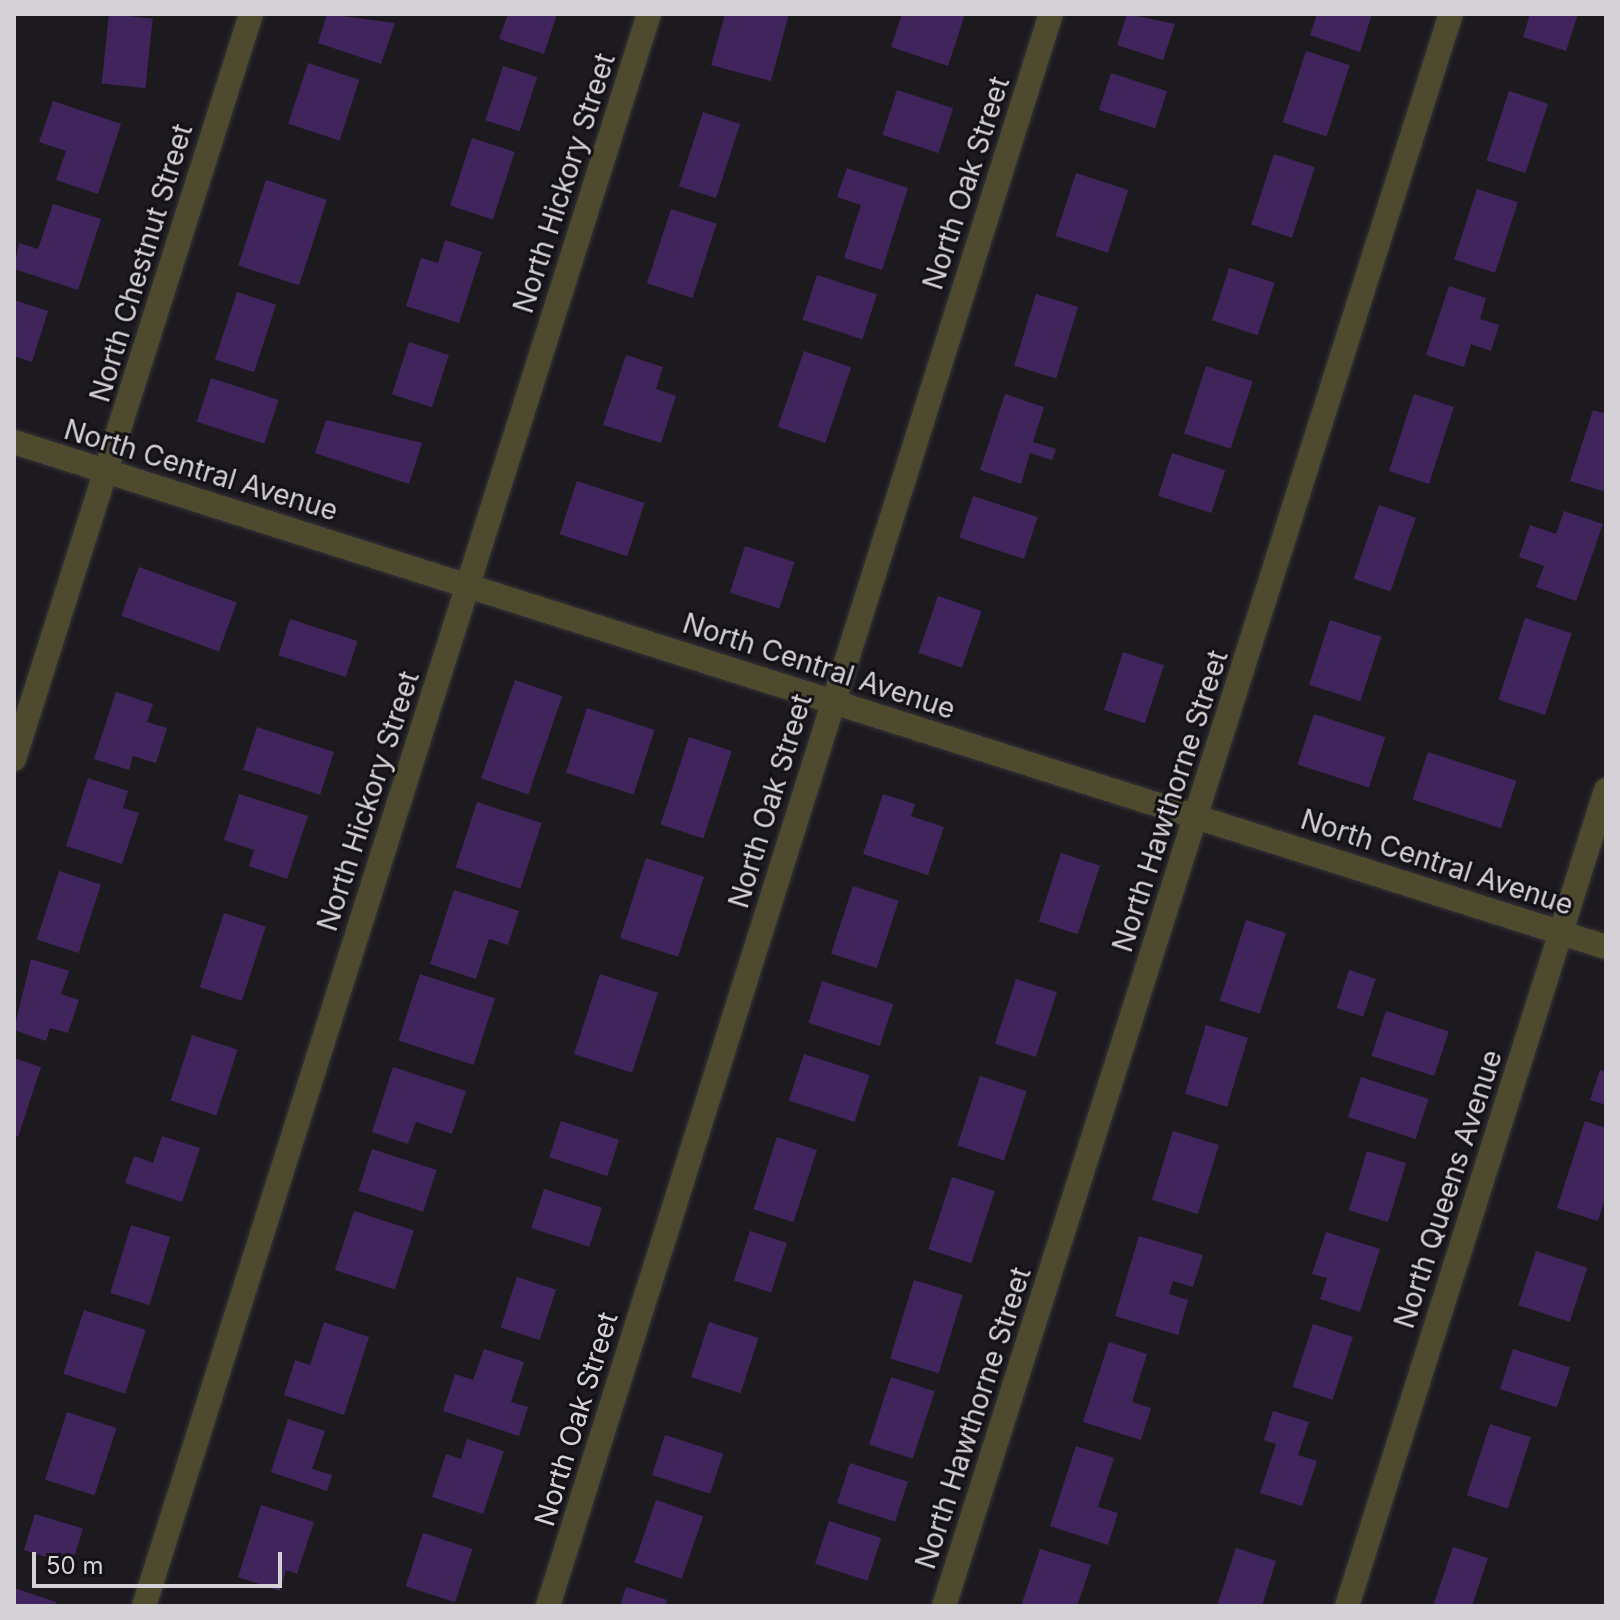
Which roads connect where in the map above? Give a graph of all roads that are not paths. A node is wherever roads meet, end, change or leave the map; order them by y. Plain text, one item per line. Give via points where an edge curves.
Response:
1 (251, 14) edge
2 (649, 14) edge
3 (1051, 14) edge
4 (1451, 14) edge
5 (14, 442) edge
6 (107, 471) junction
7 (468, 585) junction
8 (833, 702) junction
9 (14, 759) edge
10 (1606, 790) edge
11 (1197, 817) junction
12 (1561, 933) junction
13 (1606, 947) edge
14 (144, 1606) edge
15 (548, 1606) edge
16 (944, 1606) edge
17 (1347, 1606) edge

1 - 6 street, North Chestnut Street
2 - 7 street, North Hickory Street
3 - 8 street, North Oak Street
4 - 11 street, North Hawthorne Street
5 - 6 street, North Central Avenue
6 - 7 street, North Central Avenue
6 - 9 street, North Chestnut Street
7 - 8 street, North Central Avenue
7 - 14 street, North Hickory Street
8 - 11 street, North Central Avenue
8 - 15 street, North Oak Street
10 - 12 street, North Queens Avenue
11 - 12 street, North Central Avenue
11 - 16 street, North Hawthorne Street
12 - 13 street, North Central Avenue
12 - 17 street, North Queens Avenue

